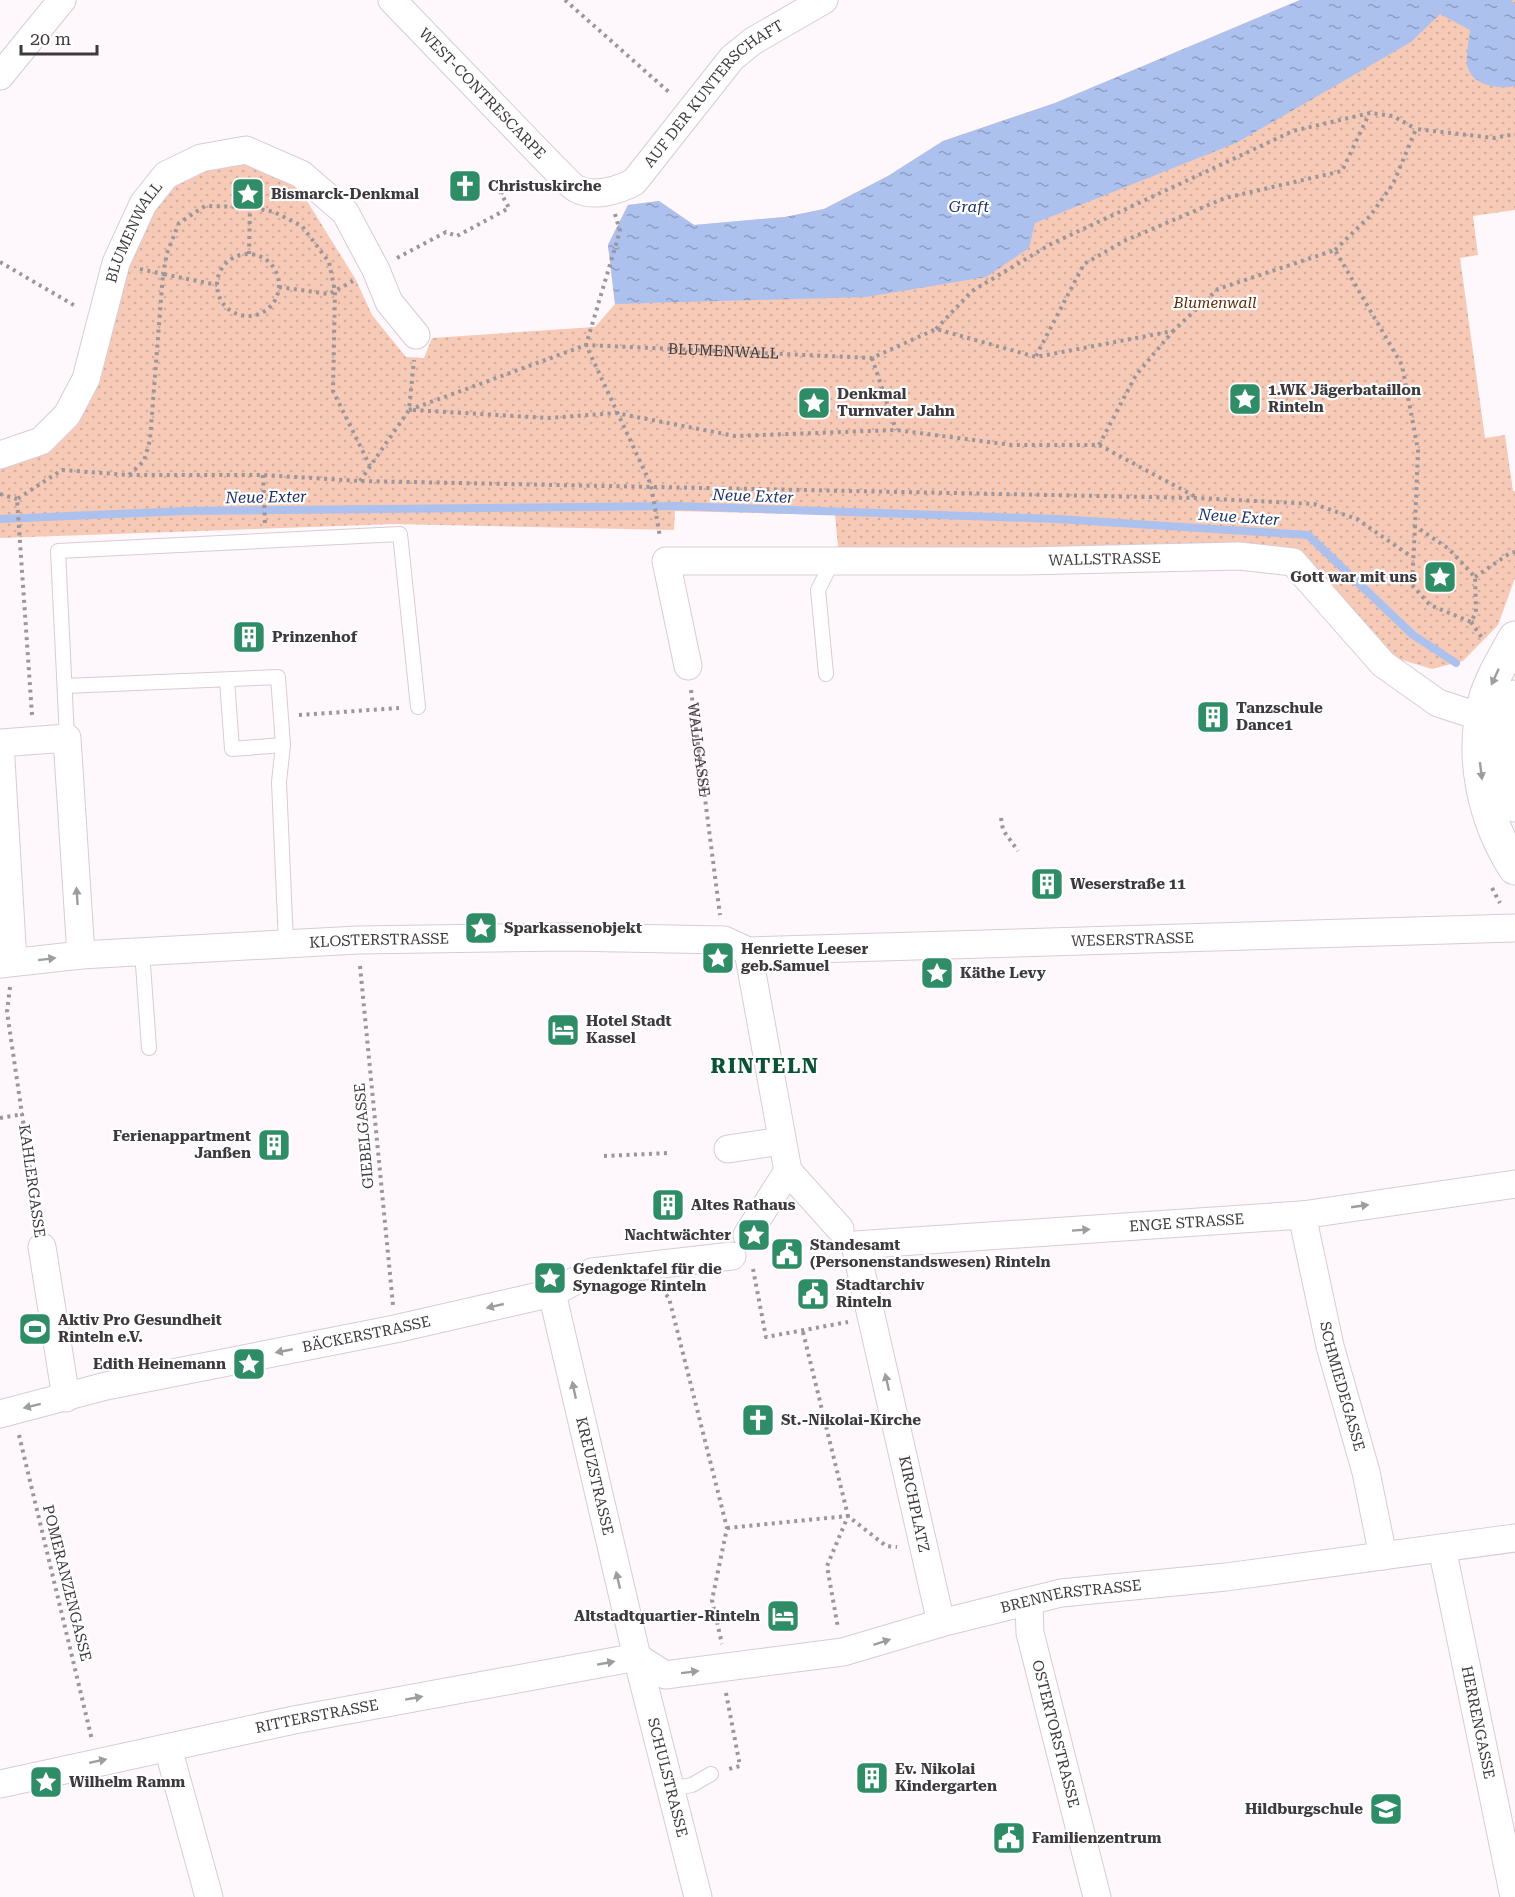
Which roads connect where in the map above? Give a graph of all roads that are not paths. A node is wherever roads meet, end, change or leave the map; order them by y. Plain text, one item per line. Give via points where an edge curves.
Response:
1 (62, 0) edge
2 (392, 0) edge
3 (824, 0) edge
4 (0, 76) edge
5 (608, 190) joint
6 (416, 335) road end
7 (0, 455) edge
8 (833, 560) junction
9 (1515, 638) edge
10 (688, 666) road end
11 (826, 674) dead end
12 (227, 680) junction
13 (65, 686) junction
14 (1515, 696) edge
15 (418, 707) road end
16 (1482, 717) junction
17 (67, 738) junction
18 (283, 745) junction
19 (1515, 805) edge
20 (1502, 874) edge
21 (1514, 929) edge
22 (286, 943) junction
23 (736, 945) junction
24 (141, 951) junction
25 (81, 955) junction
26 (6, 963) edge
27 (149, 1048) dead end
28 (782, 1142) junction
29 (728, 1149) dead end
30 (788, 1171) junction
31 (1515, 1184) edge
32 (1302, 1215) junction
33 (848, 1237) junction
34 (42, 1247) road end
35 (552, 1293) junction
36 (66, 1398) junction
37 (6, 1412) edge
38 (1515, 1538) edge
39 (1442, 1548) junction
40 (1383, 1556) junction
41 (1029, 1603) junction
42 (941, 1623) junction
43 (637, 1657) junction
44 (168, 1748) junction
45 (711, 1774) road end
46 (0, 1784) edge
47 (670, 1789) junction
48 (1513, 1882) edge
49 (209, 1897) edge
50 (698, 1897) edge
51 (1097, 1897) edge

1 - 4 street
2 - 5 street, WEST-CONTRESCARPE via 577,189 594,193
3 - 5 street, AUF DER KUNTERSCHAFT via 753,41 732,58 634,182
6 - 7 street, BLUMENWALL via 389,302 345,212 301,174 246,150 201,158 166,175 143,204 116,263 86,379 67,415 41,441
8 - 10 street, WALLSTRASSE via 666,561
8 - 11 lane via 818,590
8 - 16 street, WALLSTRASSE via 1239,556 1293,562 1383,664 1438,703
9 -> 16 main road via 1494,679
12 - 13 lane
12 - 18 lane via 278,677
12 - 18 lane via 232,749
13 - 15 lane via 58,551 400,534
13 - 17 lane
14 - 19 main road via 1506,723 1504,750
16 -> 20 main road via 1479,752
25 -> 17 street
17 - 26 street via 0,743
18 - 22 lane via 279,782
21 - 23 street, WESERSTRASSE
22 - 23 street, KLOSTERSTRASSE via 568,937
22 - 24 street, KLOSTERSTRASSE
23 - 28 street
24 - 25 street, KLOSTERSTRASSE
24 - 27 lane
26 -> 25 street, KLOSTERSTRASSE
28 - 29 street
28 - 30 street
30 - 33 street
30 - 35 street, BÄCKERSTRASSE via 743,1250 592,1272
32 -> 31 street, ENGE STRASSE
33 -> 32 street, ENGE STRASSE
32 - 40 street, SCHMIEDEGASSE via 1330,1346 1366,1472
42 -> 33 street, KIRCHPLATZ via 872,1317
34 - 36 street, KAHLERGASSE
35 -> 36 street, BÄCKERSTRASSE via 395,1329 106,1386
43 -> 35 street, KREUZSTRASSE
36 -> 37 street, BÄCKERSTRASSE
38 - 39 street, BRENNERSTRASSE
39 - 40 street, BRENNERSTRASSE
39 - 48 street, HERRENGASSE
40 - 41 street, BRENNERSTRASSE via 1061,1593
41 - 42 street, BRENNERSTRASSE
41 - 51 street, OSTERTORSTRASSE via 1030,1633
43 -> 42 street, BRENNERSTRASSE via 665,1675 843,1652
44 -> 43 street, RITTERSTRASSE via 294,1720
43 - 47 street, SCHULSTRASSE
46 -> 44 street, RITTERSTRASSE
44 - 49 street
45 - 47 lane via 692,1785
47 - 50 street, SCHULSTRASSE

